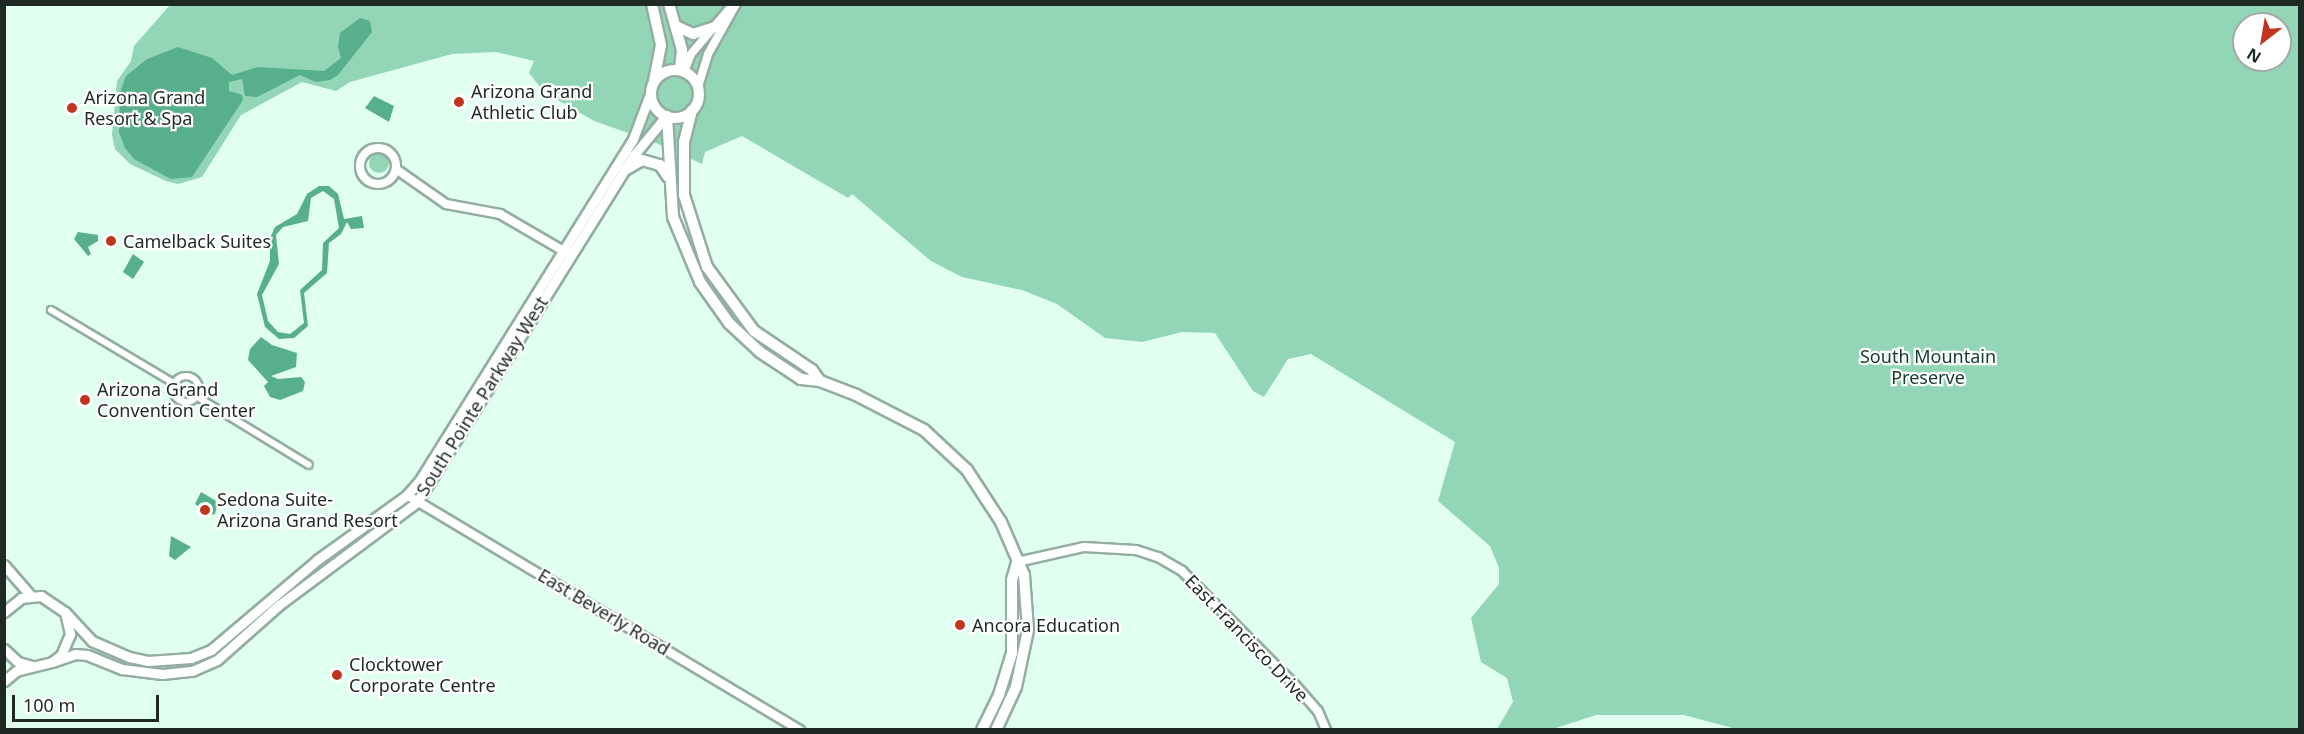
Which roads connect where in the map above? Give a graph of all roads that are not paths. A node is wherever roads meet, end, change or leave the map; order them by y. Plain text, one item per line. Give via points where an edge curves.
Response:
1 (652, 4) edge
2 (669, 4) edge
3 (735, 4) edge
4 (676, 26) junction
5 (714, 27) junction
6 (682, 71) junction
7 (653, 82) junction
8 (698, 87) junction
9 (650, 94) junction
10 (692, 110) junction
11 (666, 116) junction
12 (396, 169) junction
13 (625, 170) junction
14 (669, 179) junction
15 (566, 252) junction
16 (51, 310) dead end
17 (820, 381) junction
18 (175, 384) junction
19 (196, 396) junction
20 (309, 465) dead end
21 (407, 495) junction
22 (417, 502) junction
23 (1017, 562) junction
24 (4, 565) edge
25 (31, 596) junction
26 (4, 612) edge
27 (65, 612) junction
28 (4, 649) edge
29 (52, 662) junction
30 (40, 666) junction
31 (4, 681) edge
32 (800, 729) edge
33 (982, 729) edge
34 (996, 729) edge
35 (1326, 729) edge

1 - 7 main road via 660,45
2 - 4 main road
3 - 5 street
3 - 8 street via 708,54
4 - 5 main road via 693,34
4 - 6 main road
5 - 6 street
6 - 7 main road via 665,72
6 - 8 main road
7 - 9 main road
8 - 10 main road via 698,99
9 - 11 main road via 653,105
9 - 15 street, South Pointe Parkway West via 637,132
10 - 11 main road via 680,117
10 - 17 main road via 684,142 684,195 703,259 727,300 754,331 812,370
11 - 13 street, South Pointe Parkway West
11 - 14 main road
12 - 12 street via 391,153 381,148 366,152 360,162 365,178 375,183 386,182
12 - 15 street via 438,200 500,214
13 - 14 main road via 646,160 660,165
13 - 15 street, South Pointe Parkway West
14 - 17 main road via 678,234 700,282 719,311 775,363 801,379
15 - 21 street, South Pointe Parkway West
15 - 22 street, South Pointe Parkway West
16 - 18 street
17 - 23 main road via 889,410 924,430 955,456 990,501
18 - 19 street via 180,399 189,401
18 - 19 street via 183,376 194,379 199,389
19 - 20 street
21 - 22 street, East Beverly Road
21 - 27 street, South Pointe Parkway West via 317,560 210,650 191,658 156,661 129,657 92,641
22 - 29 street, South Pointe Parkway West via 279,605 217,660 192,671 162,674 122,669 75,654
22 - 32 street, East Beverly Road
23 - 33 main road via 1012,580 1012,653 999,696
23 - 34 main road via 1027,588 1027,637 1016,687
23 - 35 street, East Francisco Drive via 1084,547 1128,549 1158,557 1182,571 1296,686 1318,711
24 - 25 street
25 - 26 street via 12,603
25 - 27 street, South Pointe Parkway West via 50,599
27 - 29 street via 70,634 61,655
28 - 30 street via 18,662
29 - 30 street, South Pointe Parkway West
30 - 31 street, South Pointe Parkway West via 16,671

